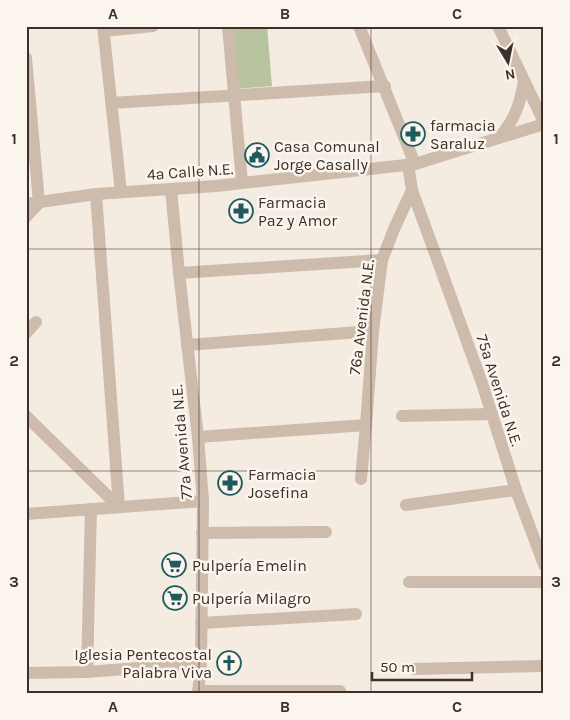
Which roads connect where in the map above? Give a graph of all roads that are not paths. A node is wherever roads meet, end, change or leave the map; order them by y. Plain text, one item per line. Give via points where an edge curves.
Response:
1 (153, 26) edge
2 (228, 26) edge
3 (360, 26) edge
4 (498, 26) edge
5 (104, 29) edge
6 (26, 58) edge
7 (524, 81) junction
8 (385, 86) junction
9 (234, 96) junction
10 (111, 103) junction
11 (544, 123) edge
12 (499, 138) junction
13 (412, 164) junction
14 (242, 184) junction
15 (171, 189) junction
16 (121, 192) junction
17 (96, 194) junction
18 (414, 194) junction
19 (33, 203) edge
20 (26, 217) edge
21 (382, 260) junction
22 (179, 273) junction
23 (36, 322) dead end
24 (373, 331) junction
25 (26, 333) edge
26 (187, 345) junction
27 (492, 414) junction
28 (26, 416) edge
29 (402, 416) dead end
30 (366, 425) junction
31 (198, 436) junction
32 (361, 479) dead end
33 (516, 490) junction
34 (203, 501) junction
35 (406, 505) dead end
36 (119, 507) junction
37 (91, 509) junction
38 (26, 514) edge
39 (326, 532) dead end
40 (202, 533) junction
41 (544, 565) edge
42 (409, 582) dead end
43 (544, 582) edge
44 (356, 614) dead end
45 (201, 623) junction
46 (201, 663) junction
47 (544, 666) edge
48 (414, 669) dead end
49 (87, 672) junction
50 (26, 673) edge
51 (340, 691) dead end
52 (198, 692) edge

1 - 5 street
2 - 9 street
3 - 8 street
4 - 7 street
5 - 10 street
6 - 19 street
7 - 11 street
7 - 12 street via 520,104 511,124
8 - 9 street
8 - 13 street
9 - 10 street
9 - 14 street
10 - 16 street
11 - 12 street, 4a Calle N.E.
12 - 13 street, 4a Calle N.E.
13 - 14 street, 4a Calle N.E.
13 - 18 street
14 - 15 street, 4a Calle N.E.
15 - 16 street, 4a Calle N.E.
15 - 22 street, 77a Avenida N.E.
16 - 17 street, 4a Calle N.E.
17 - 19 street, 4a Calle N.E.
17 - 36 street
18 - 21 street, 76a Avenida N.E. via 394,229
18 - 27 street, 75a Avenida N.E.
19 - 20 street
21 - 22 street
21 - 24 street, 76a Avenida N.E.
22 - 26 street, 77a Avenida N.E.
23 - 25 street
24 - 26 street
24 - 30 street, 76a Avenida N.E.
26 - 31 street, 77a Avenida N.E.
27 - 29 street
27 - 33 street, 75a Avenida N.E.
28 - 36 street
30 - 31 street
30 - 32 street, 76a Avenida N.E.
31 - 34 street, 77a Avenida N.E.
33 - 35 street
33 - 41 street, 75a Avenida N.E.
34 - 36 street
34 - 40 street, 77a Avenida N.E.
36 - 37 street
37 - 38 street
37 - 49 street
39 - 40 street
40 - 45 street, 77a Avenida N.E.
42 - 43 street
44 - 45 street
45 - 46 street, 77a Avenida N.E.
46 - 49 street
46 - 52 street, 77a Avenida N.E.
47 - 48 street
49 - 50 street
51 - 52 street

